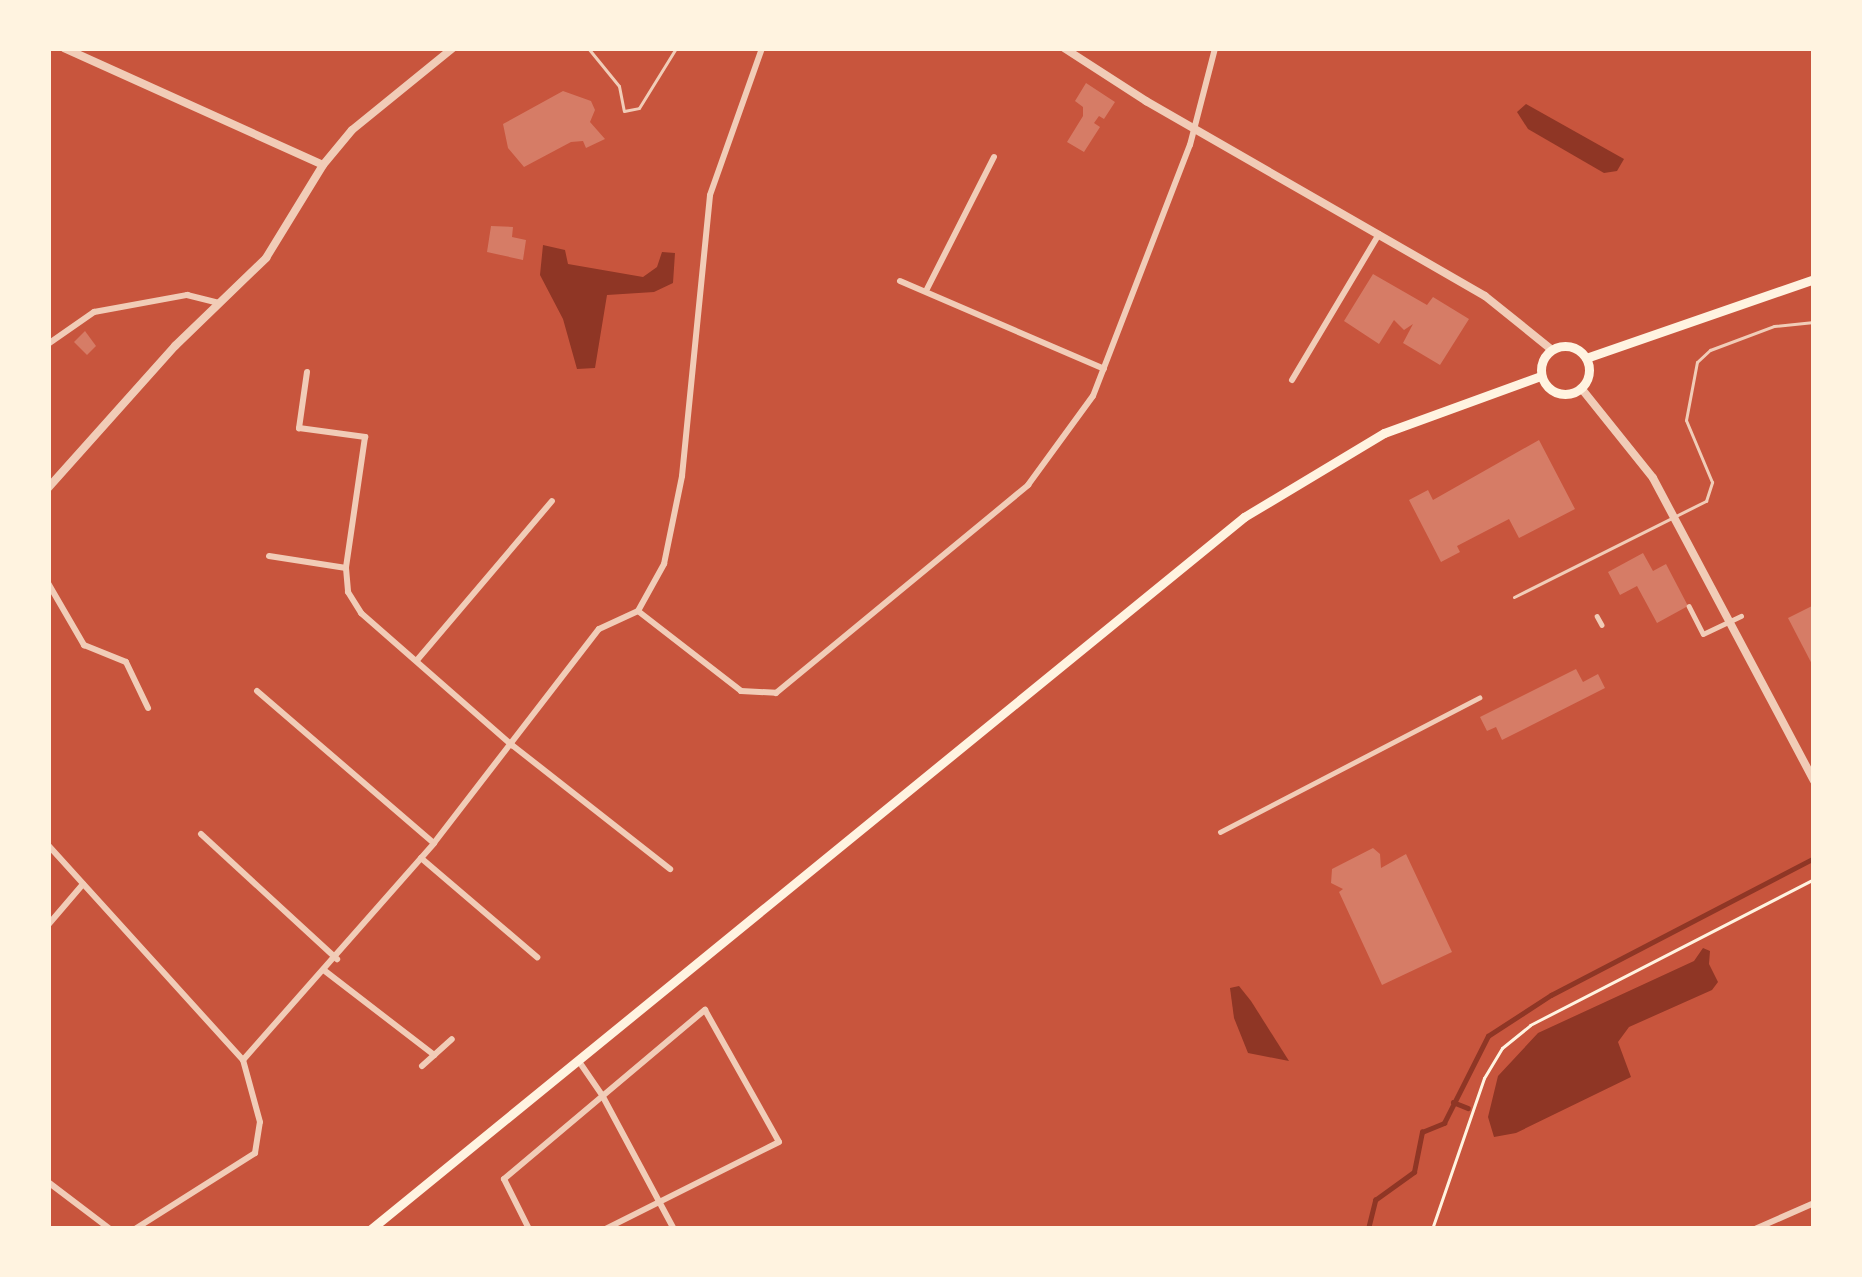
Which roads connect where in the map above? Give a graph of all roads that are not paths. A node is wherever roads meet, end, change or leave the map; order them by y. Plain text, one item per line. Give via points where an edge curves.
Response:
1 (64, 48) edge
2 (453, 48) edge
3 (588, 48) edge
4 (676, 48) edge
5 (762, 48) edge
6 (1064, 48) edge
7 (1215, 48) edge
8 (1194, 129) junction
9 (994, 157) dead end
10 (323, 165) junction
11 (1379, 234) junction
12 (1814, 279) edge
13 (900, 281) dead end
14 (927, 289) junction
15 (218, 302) junction
16 (1814, 322) edge
17 (48, 344) edge
18 (1552, 349) junction
19 (1586, 358) junction
20 (1104, 369) junction
21 (307, 372) dead end
22 (1541, 376) junction
23 (1292, 380) dead end
24 (1580, 388) junction
25 (48, 488) edge
26 (552, 501) dead end
27 (1673, 518) junction
28 (269, 556) dead end
29 (346, 568) junction
30 (48, 583) edge
31 (1514, 597) dead end
32 (1689, 606) dead end
33 (638, 611) junction
34 (1597, 616) dead end
35 (1741, 616) dead end
36 (1728, 622) junction
37 (1601, 626) dead end
38 (418, 659) junction
39 (257, 691) dead end
40 (1479, 698) dead end
41 (148, 708) dead end
42 (512, 745) junction
43 (1814, 781) edge
44 (1220, 832) dead end
45 (201, 833) dead end
46 (434, 843) junction
47 (48, 844) edge
48 (421, 857) junction
49 (670, 868) dead end
50 (83, 884) junction
51 (48, 925) edge
52 (537, 957) dead end
53 (337, 959) junction
54 (325, 971) junction
55 (452, 1039) dead end
56 (434, 1055) junction
57 (243, 1060) junction
58 (578, 1060) junction
59 (422, 1066) dead end
60 (602, 1095) junction
61 (48, 1182) edge
62 (659, 1202) junction
63 (1814, 1203) edge
64 (110, 1229) edge
65 (135, 1229) edge
66 (371, 1229) edge
67 (529, 1229) edge
68 (605, 1229) edge
69 (674, 1229) edge
70 (1755, 1229) edge

1 - 10 street
2 - 10 street via 383,100
3 - 4 lane via 619,86 625,111 639,108
5 - 33 street via 710,195 682,476 664,564
6 - 8 street
7 - 8 street
8 - 11 street
8 - 20 street
9 - 14 street
10 - 15 street via 266,258
11 - 18 street via 1517,317
11 - 23 street
12 - 19 main road
13 - 14 street
14 - 20 street
15 - 17 street via 187,295 94,311
15 - 25 street
16 - 27 lane via 1774,326 1700,357 1686,421 1712,491
18 - 19 main road via 1567,345
18 - 22 main road
19 - 24 main road
20 - 33 street via 1079,420 1028,485 776,694 742,692
21 - 29 street via 299,428 364,437
22 - 24 main road via 1554,392
22 - 58 main road via 1384,433 1244,517
24 - 27 street via 1646,465
26 - 38 street
27 - 31 lane
27 - 36 street
28 - 29 street
29 - 38 street via 347,592 361,613
30 - 41 street via 84,645 125,662
32 - 36 street via 1703,634
33 - 42 street via 599,629
34 - 37 street
35 - 36 street
36 - 43 street
38 - 42 street
39 - 46 street
40 - 44 street
42 - 46 street
42 - 49 street
45 - 53 street
46 - 48 street
47 - 50 street
48 - 52 street
48 - 53 street
50 - 51 street
50 - 57 street
53 - 54 street
54 - 56 street
54 - 57 street
55 - 56 street
56 - 59 street
57 - 65 street via 260,1122 255,1153
58 - 60 street
58 - 66 main road
60 - 62 street
60 - 62 street via 705,1010 779,1142
60 - 67 street via 504,1179
61 - 64 street
62 - 68 street
62 - 69 street
63 - 70 street

